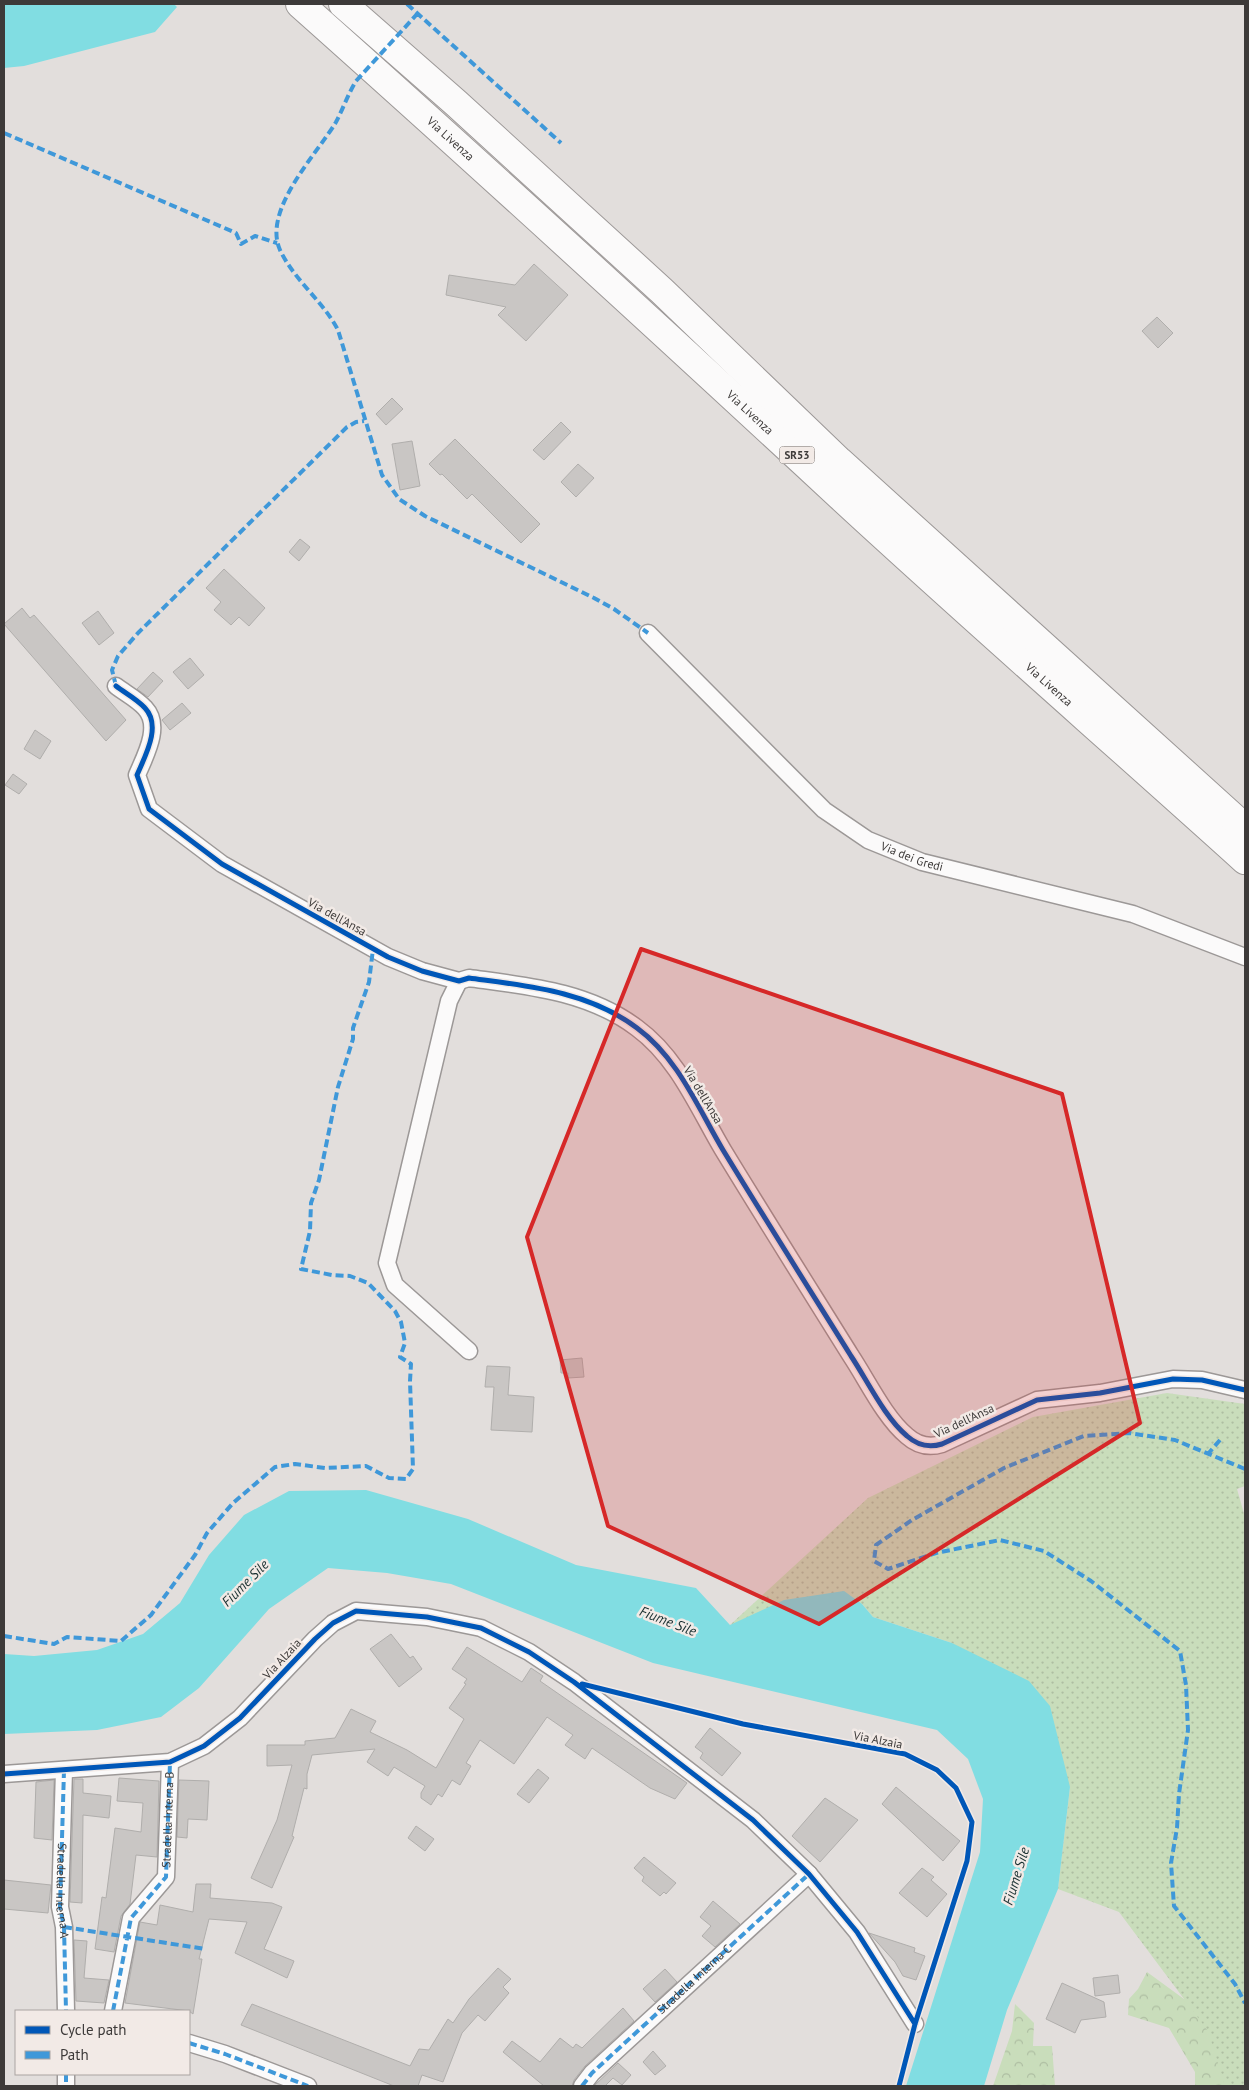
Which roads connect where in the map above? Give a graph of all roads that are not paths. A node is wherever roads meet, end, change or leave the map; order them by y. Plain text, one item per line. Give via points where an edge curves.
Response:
1 (300, 4) edge
2 (343, 4) edge
3 (648, 633) dead end
4 (116, 686) dead end
5 (1245, 828) edge
6 (1245, 860) edge
7 (1245, 957) edge
8 (459, 981) junction
9 (469, 1351) dead end
10 (1245, 1390) edge
11 (170, 1762) junction
12 (64, 1770) junction
13 (4, 1774) edge
14 (809, 1874) junction
15 (66, 2010) edge
16 (113, 2010) edge
17 (915, 2024) dead end
18 (190, 2043) edge
19 (308, 2086) edge
20 (582, 2086) edge

1 - 6 highway, Via Livenza / SR53
2 - 5 highway, Via Livenza / SR53 via 662,291 846,468
3 - 7 street, Via dei Gredi via 824,810 868,840 931,865 1133,914
4 - 8 street, Via dell'Ansa via 146,708 152,724 150,742 137,775 149,809 222,864 364,944 404,964
8 - 9 street via 449,1001 387,1263 395,1284
8 - 10 street, Via dell'Ansa via 469,978 569,994 609,1010 650,1038 674,1067 884,1408 914,1442 928,1446 942,1444 1037,1400 1100,1393 1155,1381 1188,1378
11 - 12 street, Via Alzaia
11 - 14 street, Via Alzaia via 204,1746 240,1718 333,1623 356,1611 427,1617 481,1628 529,1652 574,1682 753,1820
11 - 16 street, Stradella Interna B via 166,1877 130,1918
12 - 13 street, Via Alzaia
12 - 15 street, Stradella Interna A via 60,1907 64,1927
14 - 17 street, Via Alzaia via 857,1932
14 - 20 street, Stradella Interna C via 592,2073
18 - 19 street

